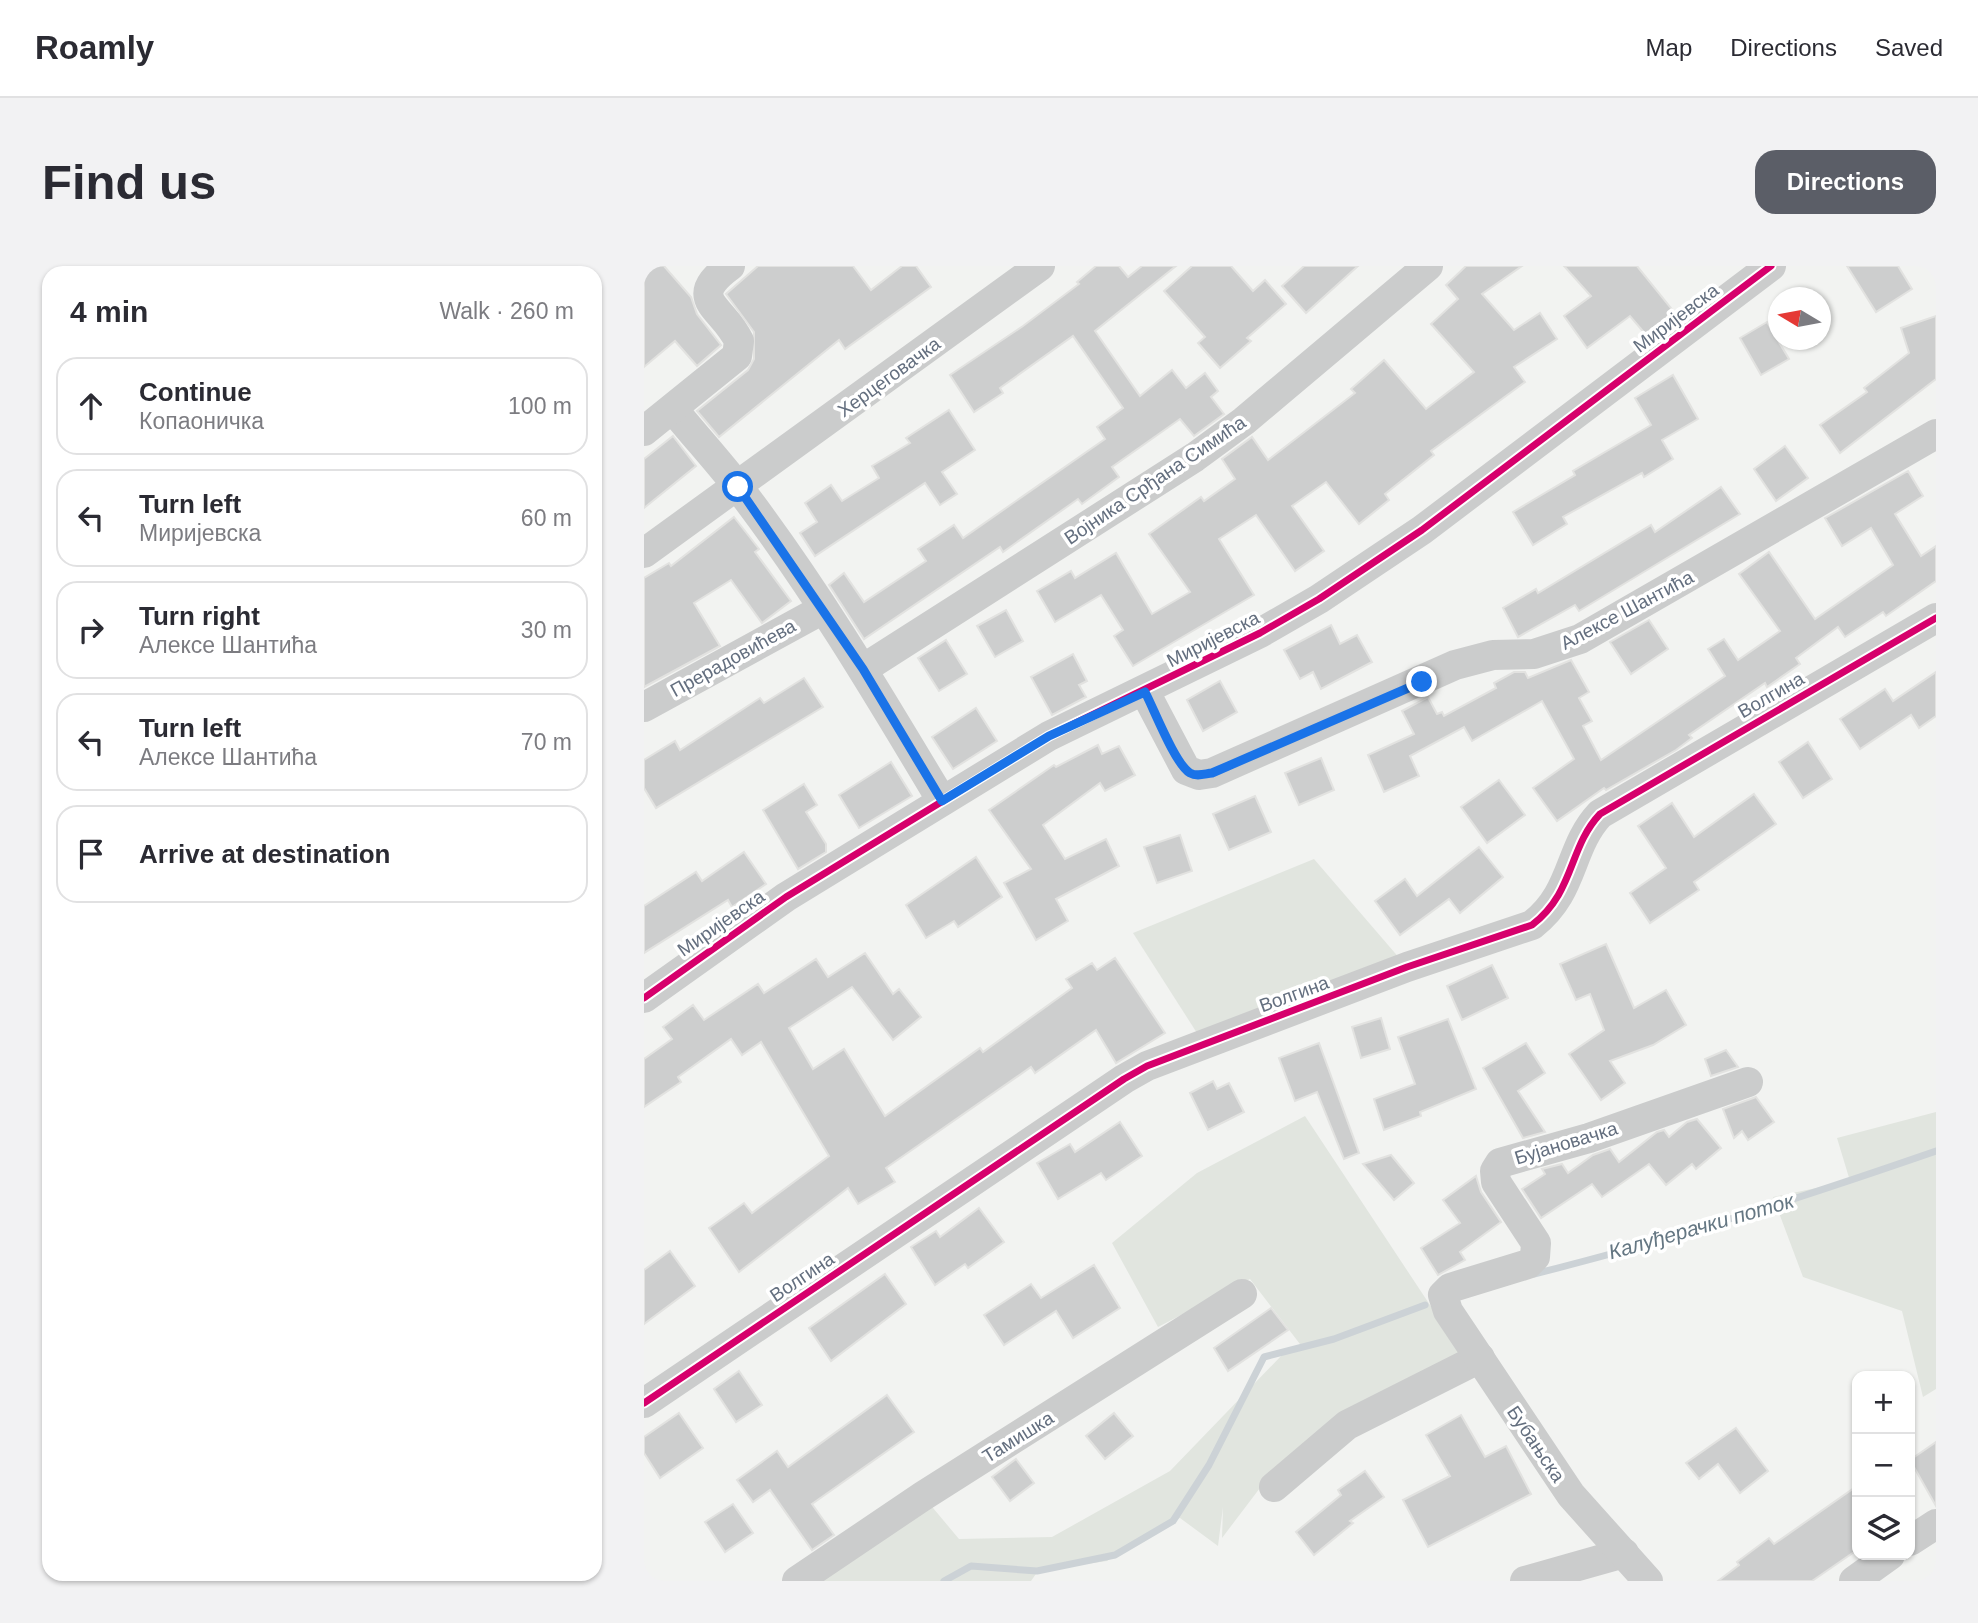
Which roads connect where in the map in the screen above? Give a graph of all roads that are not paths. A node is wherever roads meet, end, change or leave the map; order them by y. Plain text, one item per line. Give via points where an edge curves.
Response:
1 (730, 266) edge
2 (1040, 266) edge
3 (1428, 266) edge
4 (1771, 266) edge
5 (673, 409) junction
6 (644, 431) edge
7 (1936, 433) edge
8 (738, 487) junction
9 (644, 553) edge
10 (823, 609) junction
11 (1936, 618) edge
12 (863, 669) junction
13 (1145, 692) junction
14 (644, 707) edge
15 (942, 801) junction
16 (644, 998) edge
17 (1748, 1082) dead end
18 (1242, 1294) dead end
19 (1443, 1295) joint
20 (1480, 1358) junction
21 (644, 1404) edge
22 (1274, 1487) dead end
23 (1936, 1524) edge
24 (1915, 1538) edge
25 (1624, 1553) junction
26 (1884, 1560) edge
27 (797, 1581) edge
28 (1525, 1581) edge
29 (1648, 1581) edge
30 (1854, 1581) edge

1 - 5 street via 707,290 711,305 739,341 737,356
2 - 8 street, Херцеговачка
3 - 12 street, Војника Срђана Симића via 1195,457
4 - 13 street, Миријевска via 1422,530 1272,626
5 - 6 street
5 - 8 street
7 - 13 street, Алексе Шантића via 1580,639 1534,654 1493,655 1455,665 1212,773 1186,770
8 - 9 street, Херцеговачка
8 - 10 street
10 - 12 street
10 - 14 street, Прерадовићева
11 - 21 street, Волгина via 1600,814 1590,825 1564,890 1548,913 1532,925 1171,1056 1124,1079
12 - 15 street
13 - 15 street, Миријевска via 1049,736
15 - 16 street, Миријевска via 786,897
17 - 19 street, Бујановачка via 1574,1143 1500,1163 1496,1182 1536,1243 1535,1257 1528,1264 1450,1288
18 - 27 street, Тамишка
19 - 20 street, Бубањска via 1444,1304
20 - 22 street via 1347,1425
20 - 25 street, Бубањска via 1571,1494
23 - 24 street
25 - 28 street
25 - 29 street, Бубањска
26 - 30 street

